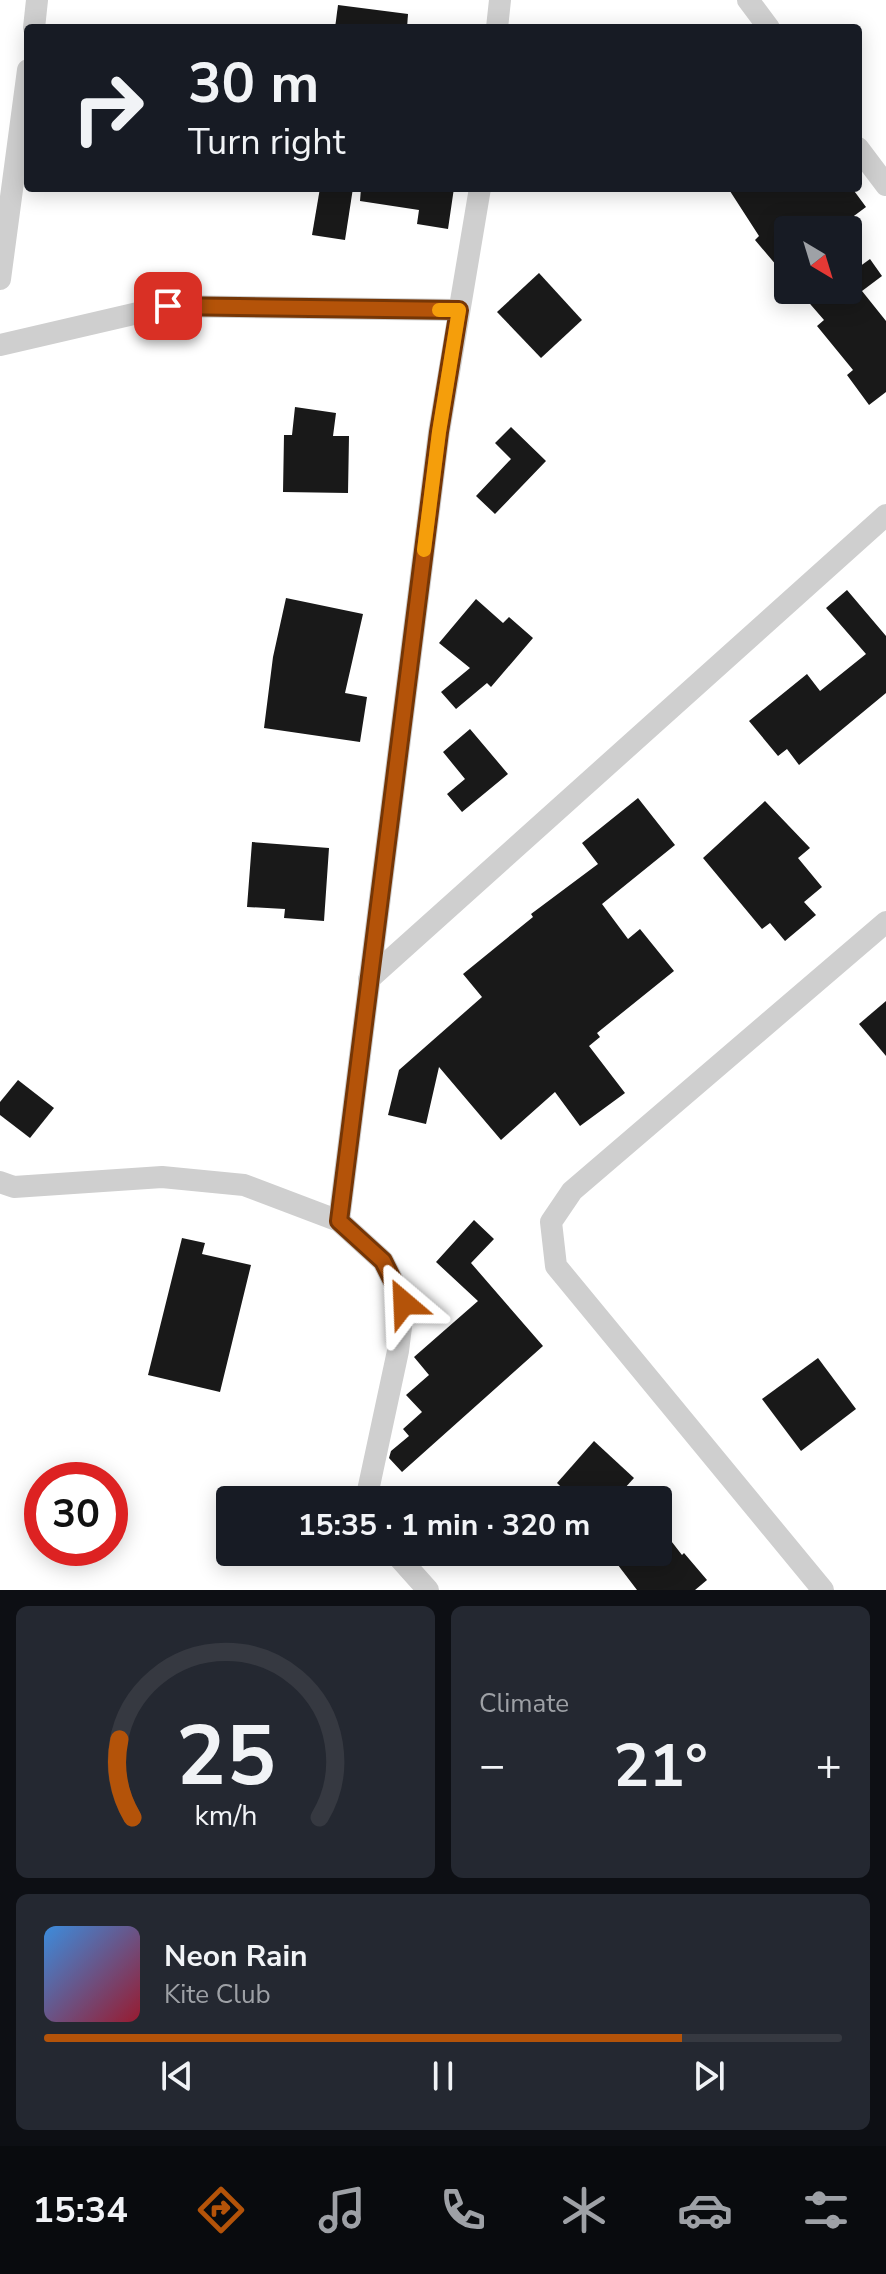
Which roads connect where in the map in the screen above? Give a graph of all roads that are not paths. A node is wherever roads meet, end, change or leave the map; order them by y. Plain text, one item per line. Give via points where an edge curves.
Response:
1 (37, 0) edge
2 (500, 0) edge
3 (748, 0) edge
4 (34, 24) edge
5 (497, 24) edge
6 (766, 24) edge
7 (24, 100) edge
8 (862, 153) edge
9 (886, 185) edge
10 (479, 192) edge
11 (0, 279) edge
12 (459, 310) junction
13 (0, 345) edge
14 (886, 515) edge
15 (886, 922) edge
16 (369, 979) junction
17 (0, 1182) edge
18 (339, 1221) junction
19 (369, 1486) edge
20 (407, 1566) edge
21 (428, 1590) edge
22 (823, 1590) edge

1 - 4 street
2 - 5 street
3 - 6 street
7 - 11 street
8 - 9 street
10 - 12 street
12 - 13 street via 168,306
12 - 16 street
14 - 16 street
15 - 22 street via 572,1191 551,1222 556,1266
16 - 18 street
17 - 18 street via 14,1187 162,1177 244,1185
18 - 19 street via 383,1261 404,1303
20 - 21 street

